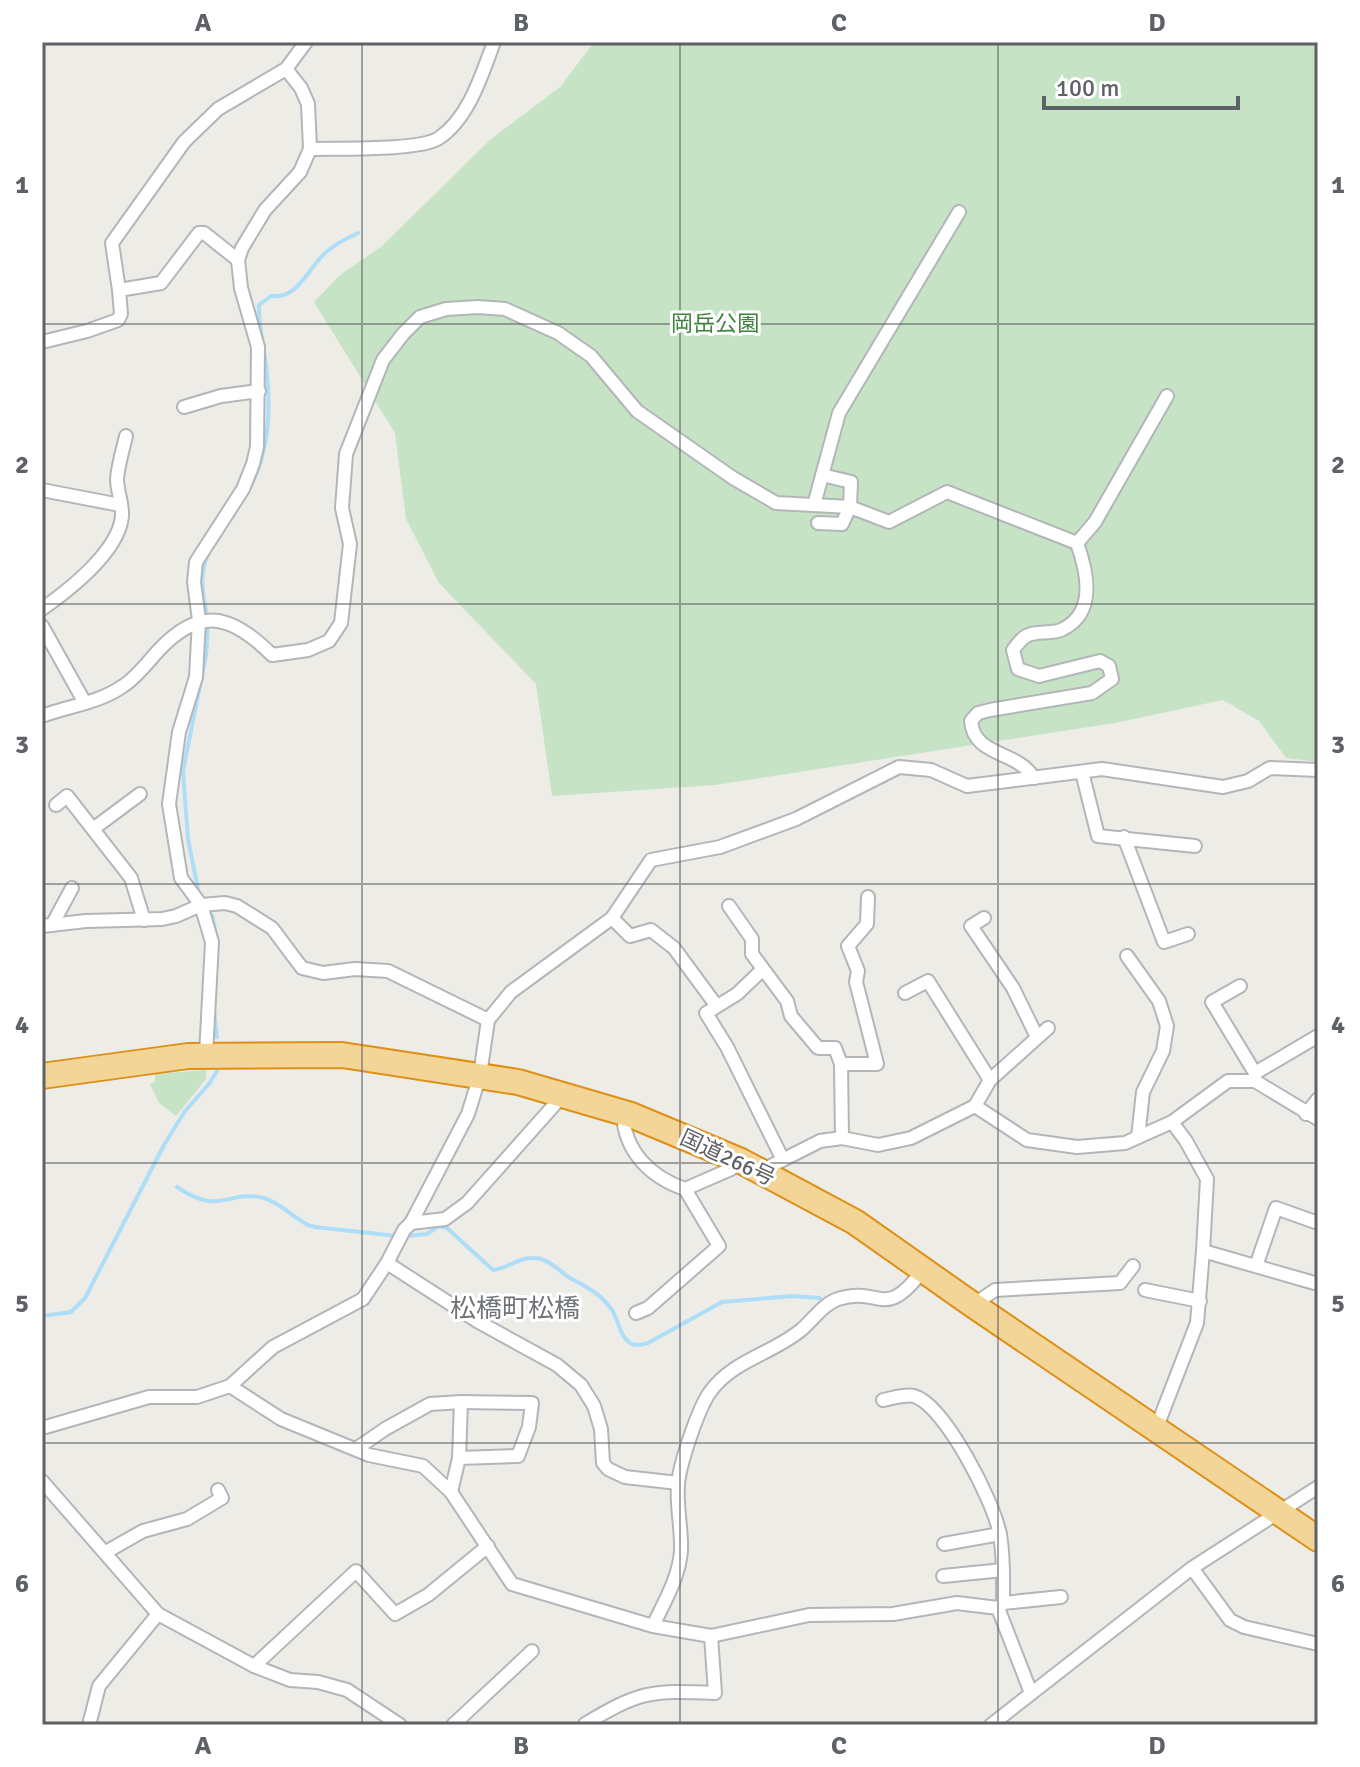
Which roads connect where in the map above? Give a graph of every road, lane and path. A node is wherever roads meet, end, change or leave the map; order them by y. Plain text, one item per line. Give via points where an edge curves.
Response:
1 (306, 42) edge
2 (494, 42) edge
3 (286, 69) junction
4 (310, 149) junction
5 (959, 212) dead end
6 (238, 260) junction
7 (119, 290) junction
8 (42, 342) edge
9 (259, 391) junction
10 (1167, 396) dead end
11 (184, 407) dead end
12 (126, 436) dead end
13 (822, 475) junction
14 (42, 490) edge
15 (120, 505) junction
16 (814, 505) junction
17 (850, 507) junction
18 (818, 523) dead end
19 (1077, 543) junction
20 (42, 609) edge
21 (199, 620) junction
22 (42, 626) edge
23 (85, 703) junction
24 (42, 716) edge
25 (1318, 770) edge
26 (1082, 772) junction
27 (1034, 778) junction
28 (140, 794) dead end
29 (56, 805) dead end
30 (93, 829) junction
31 (1124, 837) junction
32 (1195, 846) dead end
33 (72, 888) dead end
34 (868, 897) dead end
35 (201, 905) junction
36 (729, 906) dead end
37 (612, 918) junction
38 (984, 918) dead end
39 (144, 920) junction
40 (47, 925) edge
41 (971, 926) junction
42 (957, 934) dead end
43 (1188, 934) dead end
44 (1127, 956) dead end
45 (762, 970) junction
46 (1240, 986) dead end
47 (905, 993) dead end
48 (716, 1005) junction
49 (488, 1020) junction
50 (1048, 1028) dead end
51 (1318, 1036) edge
52 (1037, 1037) junction
53 (206, 1055) junction
54 (841, 1064) junction
55 (480, 1075) junction
56 (42, 1076) edge
57 (1255, 1077) junction
58 (990, 1080) junction
59 (564, 1094) junction
60 (1318, 1099) edge
61 (975, 1106) junction
62 (623, 1113) junction
63 (1312, 1116) edge
64 (1172, 1122) junction
65 (1138, 1137) junction
66 (842, 1138) junction
67 (782, 1158) junction
68 (751, 1166) junction
69 (685, 1189) junction
70 (1318, 1223) edge
71 (407, 1226) junction
72 (1203, 1251) junction
73 (387, 1263) junction
74 (1133, 1266) dead end
75 (1256, 1266) junction
76 (923, 1270) junction
77 (1318, 1284) edge
78 (1145, 1290) dead end
79 (1200, 1301) junction
80 (973, 1305) junction
81 (636, 1313) dead end
82 (230, 1386) junction
83 (883, 1400) dead end
84 (461, 1402) junction
85 (42, 1428) edge
86 (1156, 1429) junction
87 (356, 1449) junction
88 (459, 1458) junction
89 (42, 1481) edge
90 (678, 1483) junction
91 (1318, 1487) edge
92 (218, 1490) dead end
93 (451, 1492) junction
94 (1277, 1511) junction
95 (1000, 1534) junction
96 (1318, 1539) edge
97 (944, 1544) dead end
98 (488, 1546) junction
99 (106, 1552) junction
100 (1192, 1568) junction
101 (1003, 1570) junction
102 (943, 1576) dead end
103 (1061, 1597) dead end
104 (1001, 1606) junction
105 (158, 1614) junction
106 (653, 1626) junction
107 (711, 1636) junction
108 (1318, 1644) edge
109 (532, 1651) dead end
110 (254, 1666) junction
111 (1031, 1693) junction
112 (585, 1724) edge
113 (89, 1725) edge
114 (400, 1725) edge
115 (453, 1725) edge
116 (991, 1725) edge

1 - 3 street
2 - 4 street via 459,119 438,139 418,146
3 - 4 street via 308,104
3 - 7 street via 218,109 184,142 112,243
4 - 6 street via 300,172 265,210
5 - 13 street via 839,413
6 - 7 street via 199,233 161,283
6 - 9 street via 258,347
7 - 8 street via 118,320
9 - 11 street
9 - 21 street via 253,464 196,562
10 - 19 street via 1095,522
12 - 15 street via 117,478
13 - 16 street
13 - 17 street via 851,482
14 - 15 street
15 - 20 street via 116,533 96,564
16 - 17 street
16 - 21 street via 776,503 733,478 637,411 591,356 558,333 505,309 446,309 420,317 383,360 346,454 342,508 349,557 341,623 329,641 272,655 234,626
17 - 18 street via 842,524
17 - 19 street via 889,522 947,492
19 - 27 street via 1087,596 1079,617 1062,630 1026,635 1013,650 1018,669 1039,676 1100,661 1109,666 1112,679 1092,693 990,710 971,721 979,744 1012,758
21 - 23 street via 162,647 123,687
21 - 35 street via 196,677 179,732 169,804 181,878
22 - 23 street
23 - 24 street
25 - 26 street via 1270,768 1223,787 1102,769
26 - 27 street
26 - 31 street via 1098,836
27 - 37 street via 967,786 931,770 899,767 783,824 720,847 651,860
28 - 30 street
29 - 30 street via 71,792
30 - 39 street via 133,882
31 - 32 street
31 - 43 street via 1164,942
33 - 40 street
34 - 54 street via 867,924 848,946 877,1064
35 - 39 street via 176,916
35 - 49 street via 225,903 257,918 279,935 302,968 323,973 388,971
35 - 53 street via 212,942
36 - 45 street via 752,939 752,954
37 - 48 street via 630,936 651,930 674,948
37 - 49 street via 511,992
38 - 41 street
39 - 40 street
41 - 42 street
41 - 52 street via 1013,988
44 - 65 street via 1159,1001 1167,1026 1163,1051 1143,1092
45 - 48 street
45 - 54 street via 787,1001 791,1016 818,1048 835,1048
46 - 57 street via 1212,1002
47 - 58 street via 928,981
48 - 67 street via 706,1013
49 - 55 street
50 - 52 street
51 - 57 street
52 - 58 street
53 - 55 highway, 国道266号 via 342,1055
53 - 56 highway, 国道266号
54 - 66 street
55 - 59 highway, 国道266号
55 - 71 street via 468,1114
57 - 63 street
57 - 64 street via 1228,1081
58 - 61 street
59 - 62 highway, 国道266号
59 - 71 street via 467,1203 445,1219
60 - 63 street
61 - 65 street via 1027,1140 1077,1147
61 - 66 street via 911,1138 878,1145
62 - 68 highway, 国道266号
62 - 69 street via 626,1138 635,1151 664,1182
64 - 65 street
64 - 72 street via 1207,1179
66 - 67 street via 820,1141
67 - 68 street
68 - 69 street
68 - 76 highway, 国道266号 via 855,1222
69 - 81 street via 719,1246
70 - 75 street via 1276,1208
71 - 73 street
72 - 75 street
72 - 79 street
73 - 82 street via 363,1299 273,1347
73 - 90 street via 557,1365 581,1385 594,1406 608,1469 625,1477
74 - 80 street via 1120,1283 995,1290
75 - 77 street
76 - 80 highway, 国道266号
76 - 90 street via 899,1297 836,1299 800,1331 720,1380 694,1426
78 - 79 street
79 - 86 street via 1193,1336
80 - 86 highway, 国道266号
82 - 85 street via 197,1397 149,1397
82 - 87 street via 281,1419
83 - 95 street via 911,1395 926,1402 952,1433 991,1503
84 - 87 street via 430,1404
84 - 88 street
84 - 88 street via 532,1403 518,1456
86 - 94 highway, 国道266号
87 - 93 street via 423,1466
88 - 93 street
89 - 99 street
90 - 106 street via 681,1551 676,1576
91 - 94 street
92 - 99 street via 222,1498 187,1519 143,1531
93 - 98 street
94 - 96 highway, 国道266号
94 - 100 street
95 - 97 street
95 - 101 street
98 - 106 street via 512,1584
98 - 110 street via 428,1595 395,1614 356,1571
99 - 105 street
100 - 108 street via 1230,1620
100 - 111 street
101 - 102 street
101 - 104 street
103 - 104 street
104 - 107 street via 957,1603 893,1614 809,1615
104 - 111 street
105 - 110 street
105 - 113 street via 99,1686
106 - 107 street
107 - 112 street via 715,1693 641,1694
109 - 115 street
110 - 114 street via 290,1680 347,1690
111 - 116 street

